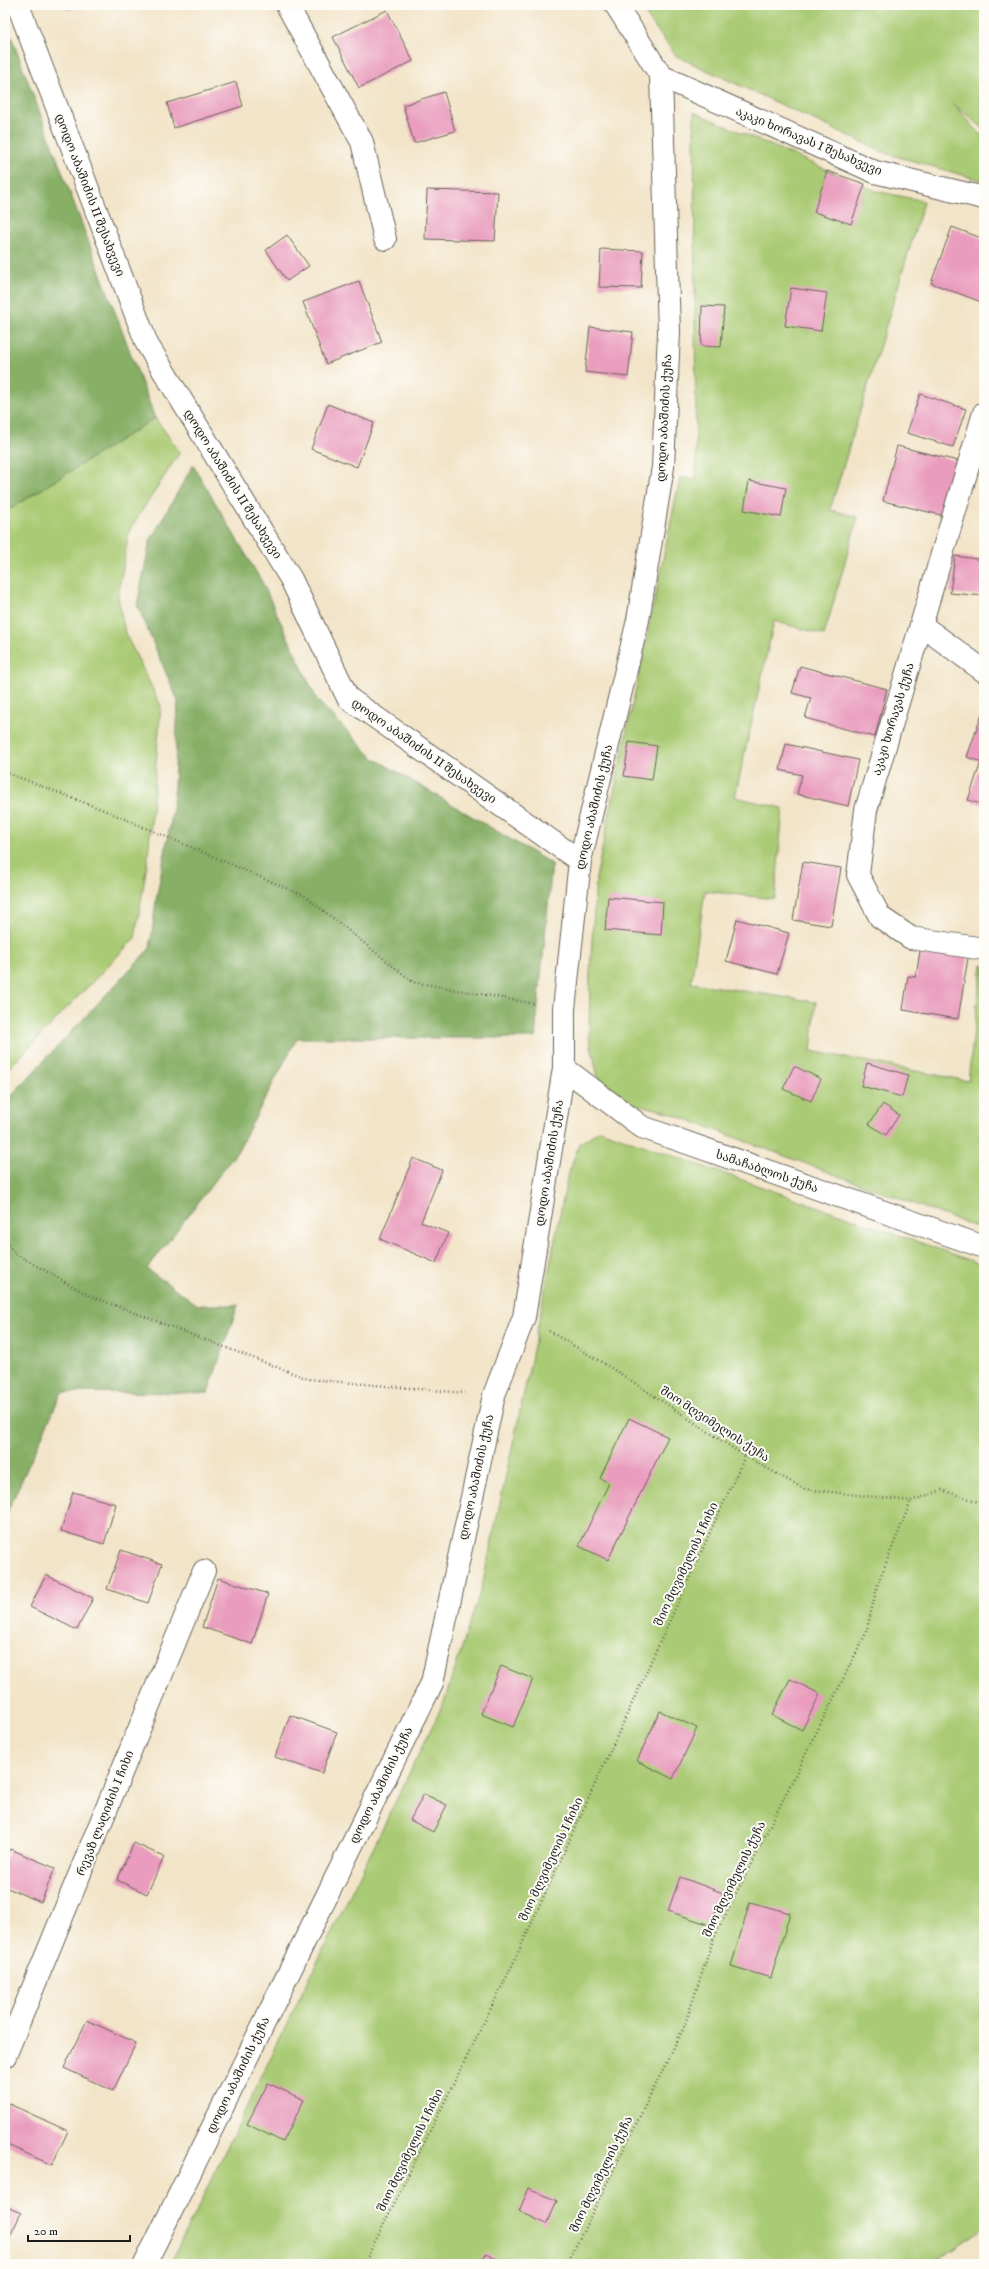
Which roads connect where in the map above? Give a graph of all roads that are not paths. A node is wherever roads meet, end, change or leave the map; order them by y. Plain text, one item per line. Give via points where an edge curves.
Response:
1 (18, 5) edge
2 (287, 5) edge
3 (616, 5) edge
4 (661, 76) junction
5 (984, 198) edge
6 (385, 240) dead end
7 (984, 413) edge
8 (921, 625) junction
9 (984, 671) edge
10 (580, 861) junction
11 (984, 949) edge
12 (564, 1068) junction
13 (984, 1247) edge
14 (204, 1571) dead end
15 (5, 2056) edge
16 (145, 2264) edge

1 - 10 street, დოდო აბაშიძის II შესახვევი via 147,344 291,579 348,698
2 - 6 street via 362,142
3 - 4 street
4 - 5 street, აკაკი ხორავას I შესახვევი via 875,172
4 - 10 street, დოდო აბაშიძის ქუჩა via 669,332 663,467 638,620
7 - 8 street, აკაკი ხორავას ქუჩა
8 - 9 street
8 - 11 street, აკაკი ხორავას ქუჩა via 866,810 858,875 880,917 911,938
10 - 12 street, დოდო აბაშიძის ქუჩა via 564,1009
12 - 13 street, სამაჩაბლოს ქუჩა via 642,1127
12 - 16 street, დოდო აბაშიძის ქუჩა via 524,1317 494,1395 432,1683
14 - 15 street, რევაზ ლაღიძის I ჩიხი

